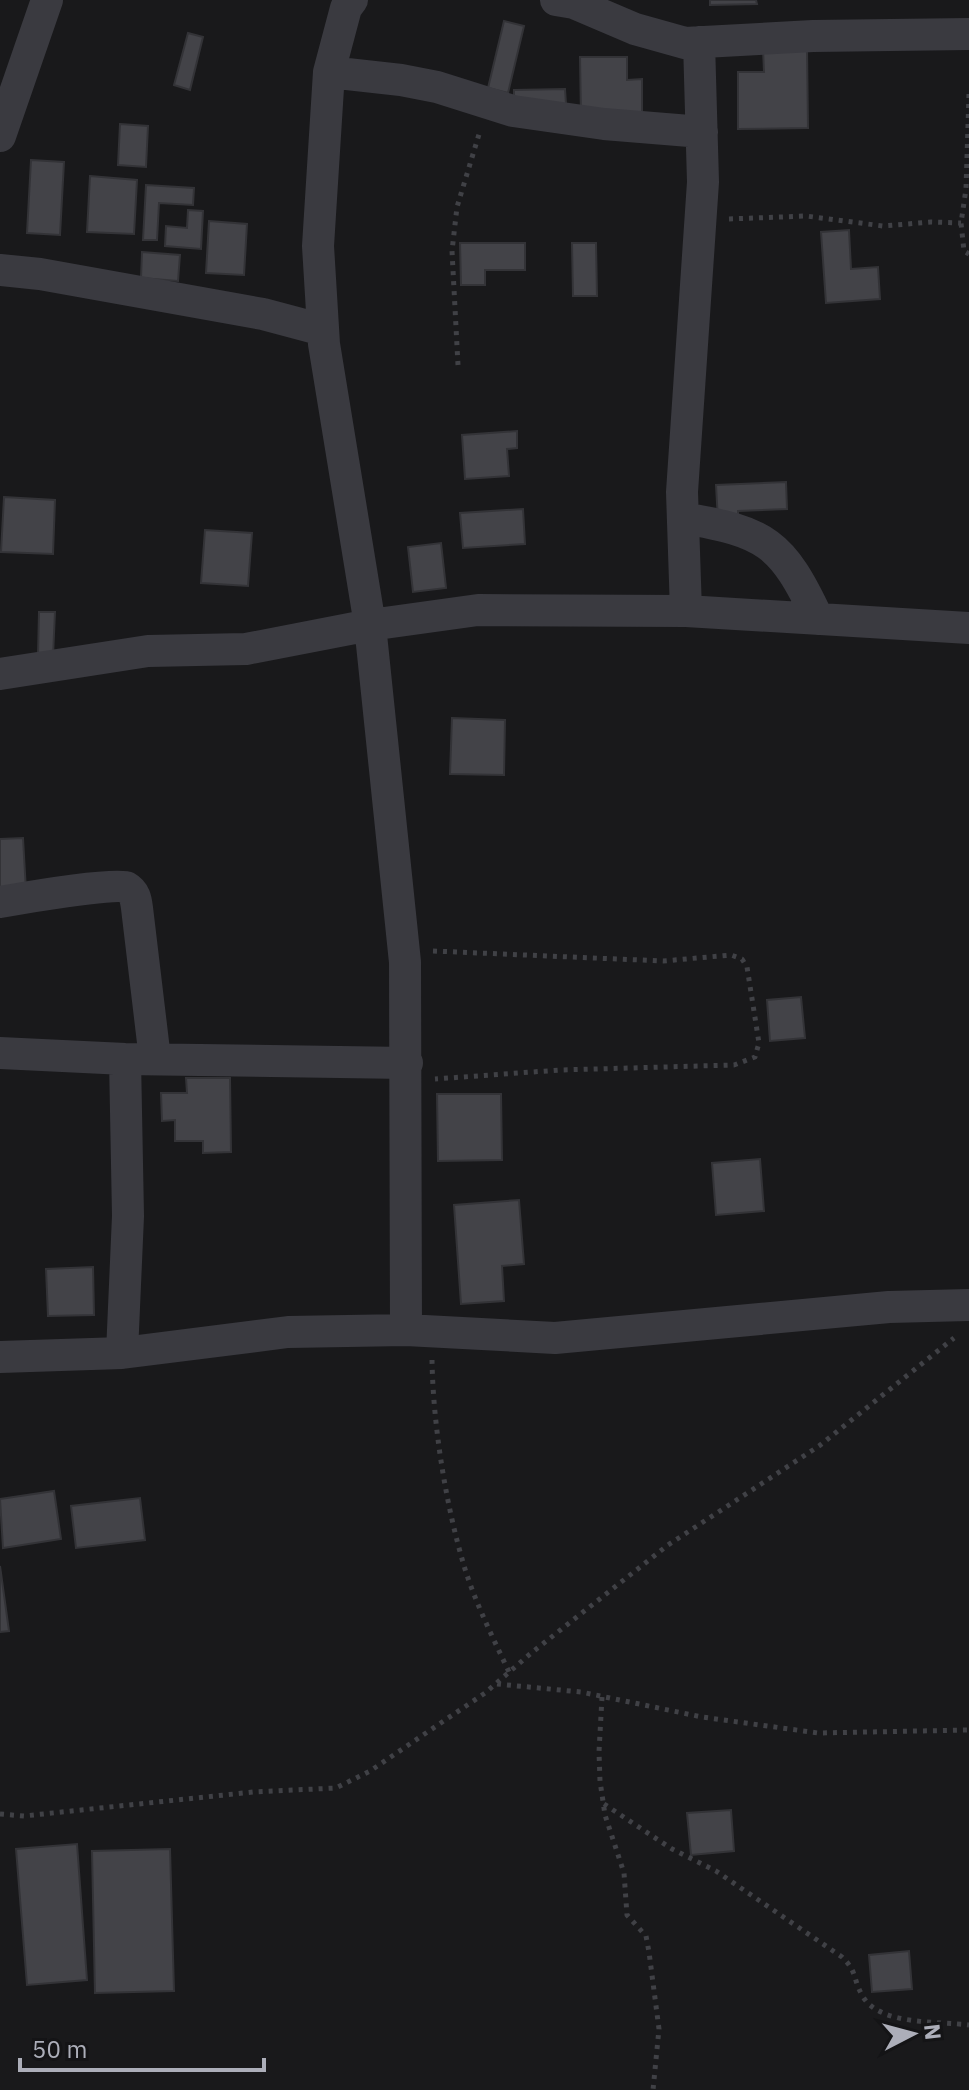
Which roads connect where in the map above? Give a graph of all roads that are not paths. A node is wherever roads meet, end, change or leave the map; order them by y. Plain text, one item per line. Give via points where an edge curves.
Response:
1 (47, 0) edge
2 (352, 0) edge
3 (556, 0) edge
4 (969, 34) edge
5 (699, 42) junction
6 (329, 72) junction
7 (702, 132) junction
8 (0, 136) edge
9 (0, 270) edge
10 (323, 330) junction
11 (683, 518) junction
12 (686, 611) junction
13 (818, 619) junction
14 (370, 625) junction
15 (969, 628) edge
16 (0, 674) edge
17 (0, 902) edge
18 (0, 1053) edge
19 (140, 1059) junction
20 (407, 1072) junction
21 (969, 1305) edge
22 (419, 1331) junction
23 (122, 1353) junction
24 (0, 1357) edge

1 - 8 street
2 - 6 street
3 - 5 street via 671,41
4 - 5 street
5 - 7 street
6 - 7 street via 413,82 513,111
6 - 10 street via 318,246
7 - 11 street
9 - 10 street via 263,314
10 - 14 street
11 - 12 street
11 - 13 street via 766,541 802,584
12 - 13 street
12 - 14 street via 478,610
13 - 15 street
14 - 16 street via 246,649 148,651
14 - 20 street via 404,951
17 - 19 street via 120,885 135,895
18 - 19 street
19 - 20 street
19 - 23 street
20 - 22 street
21 - 22 street via 889,1307 555,1338
22 - 23 street via 288,1332
23 - 24 street

